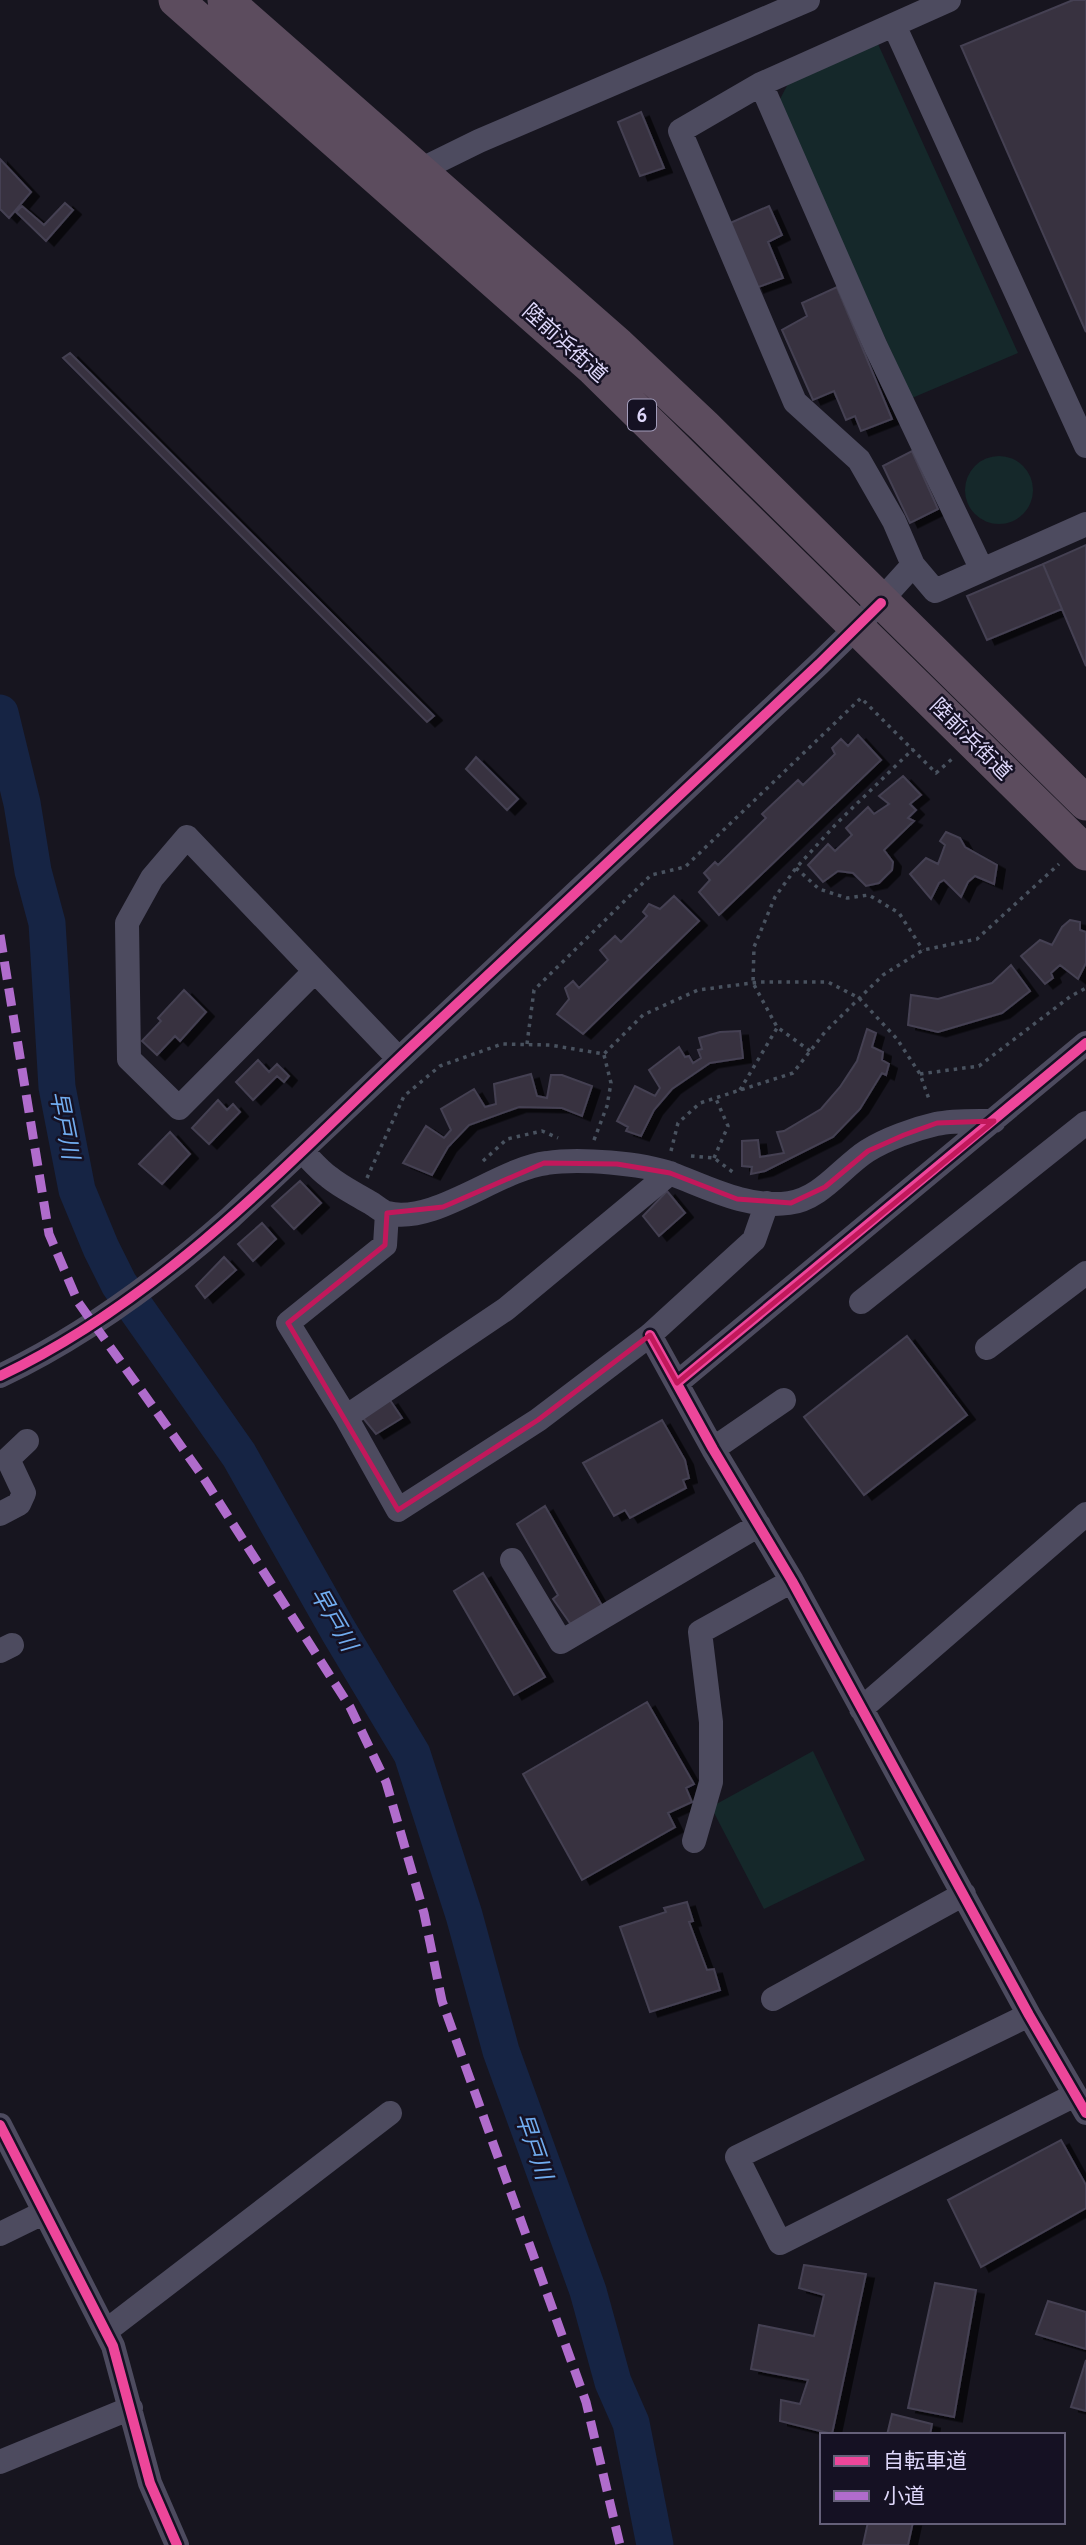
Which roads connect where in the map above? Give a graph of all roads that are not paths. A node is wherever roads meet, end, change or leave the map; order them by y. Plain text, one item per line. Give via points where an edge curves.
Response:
1 (176, 0) edge
2 (225, 0) edge
3 (808, 0) edge
4 (950, 0) edge
5 (894, 25) junction
6 (761, 84) junction
7 (421, 170) junction
8 (394, 192) junction
9 (1086, 446) edge
10 (1086, 524) edge
11 (913, 565) junction
12 (982, 570) junction
13 (869, 615) junction
14 (1086, 803) edge
15 (1083, 850) edge
16 (314, 972) junction
17 (1086, 1043) edge
18 (400, 1059) junction
19 (994, 1121) junction
20 (1086, 1123) edge
21 (302, 1151) junction
22 (670, 1164) junction
23 (767, 1203) junction
24 (387, 1213) junction
25 (1086, 1273) edge
26 (862, 1302) dead end
27 (650, 1335) junction
28 (987, 1348) dead end
29 (0, 1376) edge
30 (677, 1383) junction
31 (784, 1400) dead end
32 (345, 1417) junction
33 (27, 1441) dead end
34 (713, 1449) junction
35 (0, 1514) edge
36 (1086, 1514) edge
37 (759, 1525) junction
38 (512, 1560) dead end
39 (792, 1581) junction
40 (861, 1709) junction
41 (694, 1841) dead end
42 (964, 1894) junction
43 (773, 1999) dead end
44 (1029, 2015) junction
45 (1081, 2104) edge
46 (390, 2113) dead end
47 (0, 2125) edge
48 (43, 2213) junction
49 (0, 2234) edge
50 (106, 2331) junction
51 (131, 2409) junction
52 (0, 2462) edge
53 (177, 2545) edge

1 - 8 highway, 陸前浜街道 / 6
2 - 7 highway, 陸前浜街道 / 6
3 - 7 street
4 - 5 street
5 - 6 street
5 - 9 street
6 - 11 street via 680,131 795,402 859,460
6 - 12 street via 876,347
7 - 8 street
7 - 13 highway, 陸前浜街道 / 6 via 704,426
8 - 13 highway, 陸前浜街道 / 6
10 - 12 street
11 - 12 street via 935,591
11 - 13 street
13 - 14 highway, 陸前浜街道 / 6
13 - 15 highway, 陸前浜街道 / 6 via 973,741
13 - 18 street
16 - 16 street via 187,837 152,878 127,923 129,1059 179,1108
16 - 18 street
17 - 19 street
18 - 21 street
19 - 23 street via 937,1123 867,1151 825,1187 791,1203
19 - 30 street
20 - 26 street
21 - 24 street via 328,1177
21 - 29 street via 149,1284 90,1326
22 - 23 street via 702,1188
22 - 24 street via 544,1163 485,1184 443,1207
22 - 32 street via 506,1309
23 - 27 street via 754,1240
24 - 32 street via 385,1245 288,1322
25 - 28 street
27 - 30 street
27 - 32 street via 537,1420 398,1510
30 - 34 street
31 - 34 street
33 - 35 street via 8,1459 24,1493 19,1504
34 - 37 street
36 - 40 street
37 - 38 street via 561,1642
37 - 39 street
39 - 40 street
39 - 41 street via 700,1632 711,1722 711,1782
40 - 42 street
42 - 43 street
42 - 44 street
44 - 45 street
44 - 45 street via 737,2157 780,2243
46 - 50 street
47 - 48 street
48 - 49 street
48 - 50 street
50 - 51 street
51 - 52 street
51 - 53 street via 150,2483

